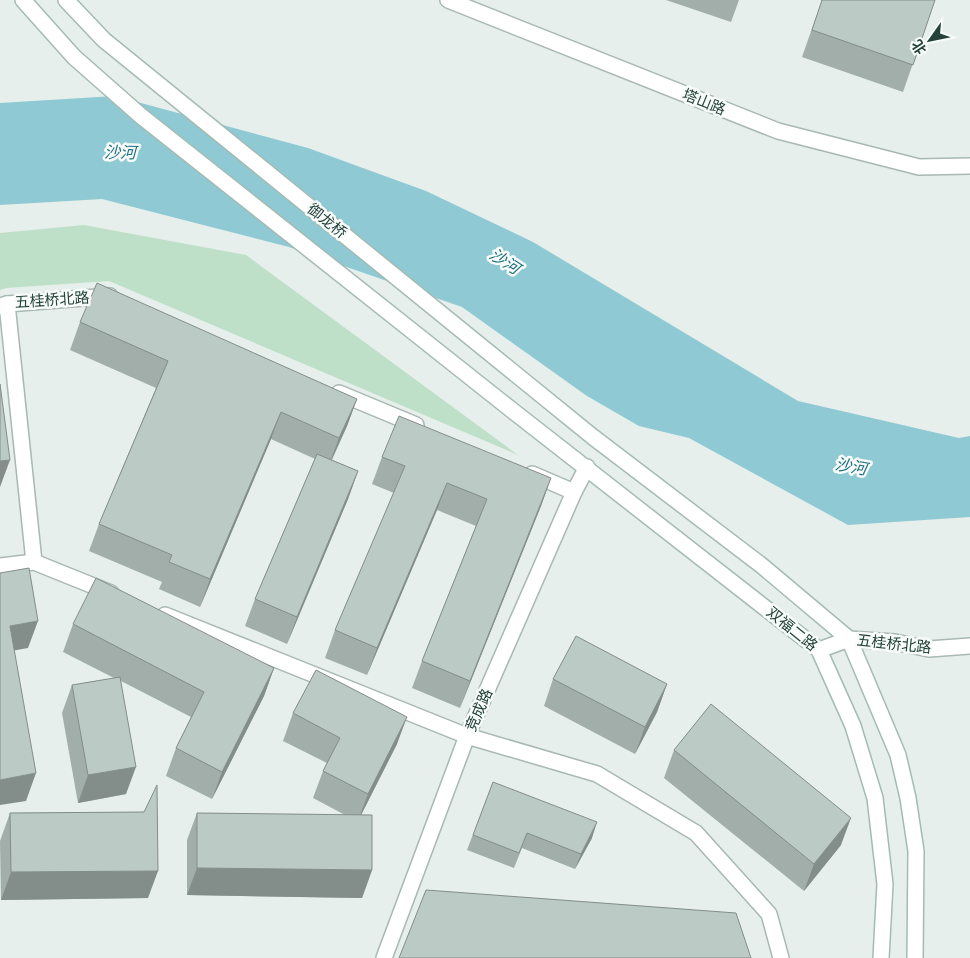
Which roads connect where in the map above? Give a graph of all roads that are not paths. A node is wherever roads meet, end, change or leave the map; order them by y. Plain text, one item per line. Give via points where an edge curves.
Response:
1 (23, 0) edge
2 (66, 0) edge
3 (448, 0) edge
4 (970, 166) edge
5 (128, 304) edge
6 (3, 305) edge
7 (328, 388) edge
8 (428, 430) edge
9 (593, 437) joint
10 (587, 467) junction
11 (520, 469) edge
12 (574, 492) junction
13 (34, 562) junction
14 (0, 566) edge
15 (126, 599) edge
16 (154, 610) edge
17 (849, 639) junction
18 (970, 646) edge
19 (819, 650) junction
20 (467, 736) junction
21 (384, 958) edge
22 (780, 958) edge
23 (880, 958) edge
24 (915, 958) edge

1 - 10 street, 双福二路 via 74,57 141,116
2 - 9 street, 御龙桥 via 104,40
3 - 4 street, 塔山路 via 778,131 920,167
5 - 6 street, 五桂桥北路 via 110,296
6 - 13 street
7 - 8 street
9 - 17 street, 双福二路 via 761,565
10 - 12 street, 竞成路
10 - 19 street, 双福二路
11 - 12 street
12 - 20 street, 竞成路
13 - 14 street
13 - 15 street
16 - 20 street
17 - 18 street, 五桂桥北路 via 895,642 929,649
17 - 19 street, 五桂桥北路
17 - 24 street, 双福二路 via 898,755 908,798 916,851
19 - 23 street, 双福二路 via 853,726 876,798 885,884
20 - 21 street, 竞成路
20 - 22 street via 597,774 696,833 770,914

